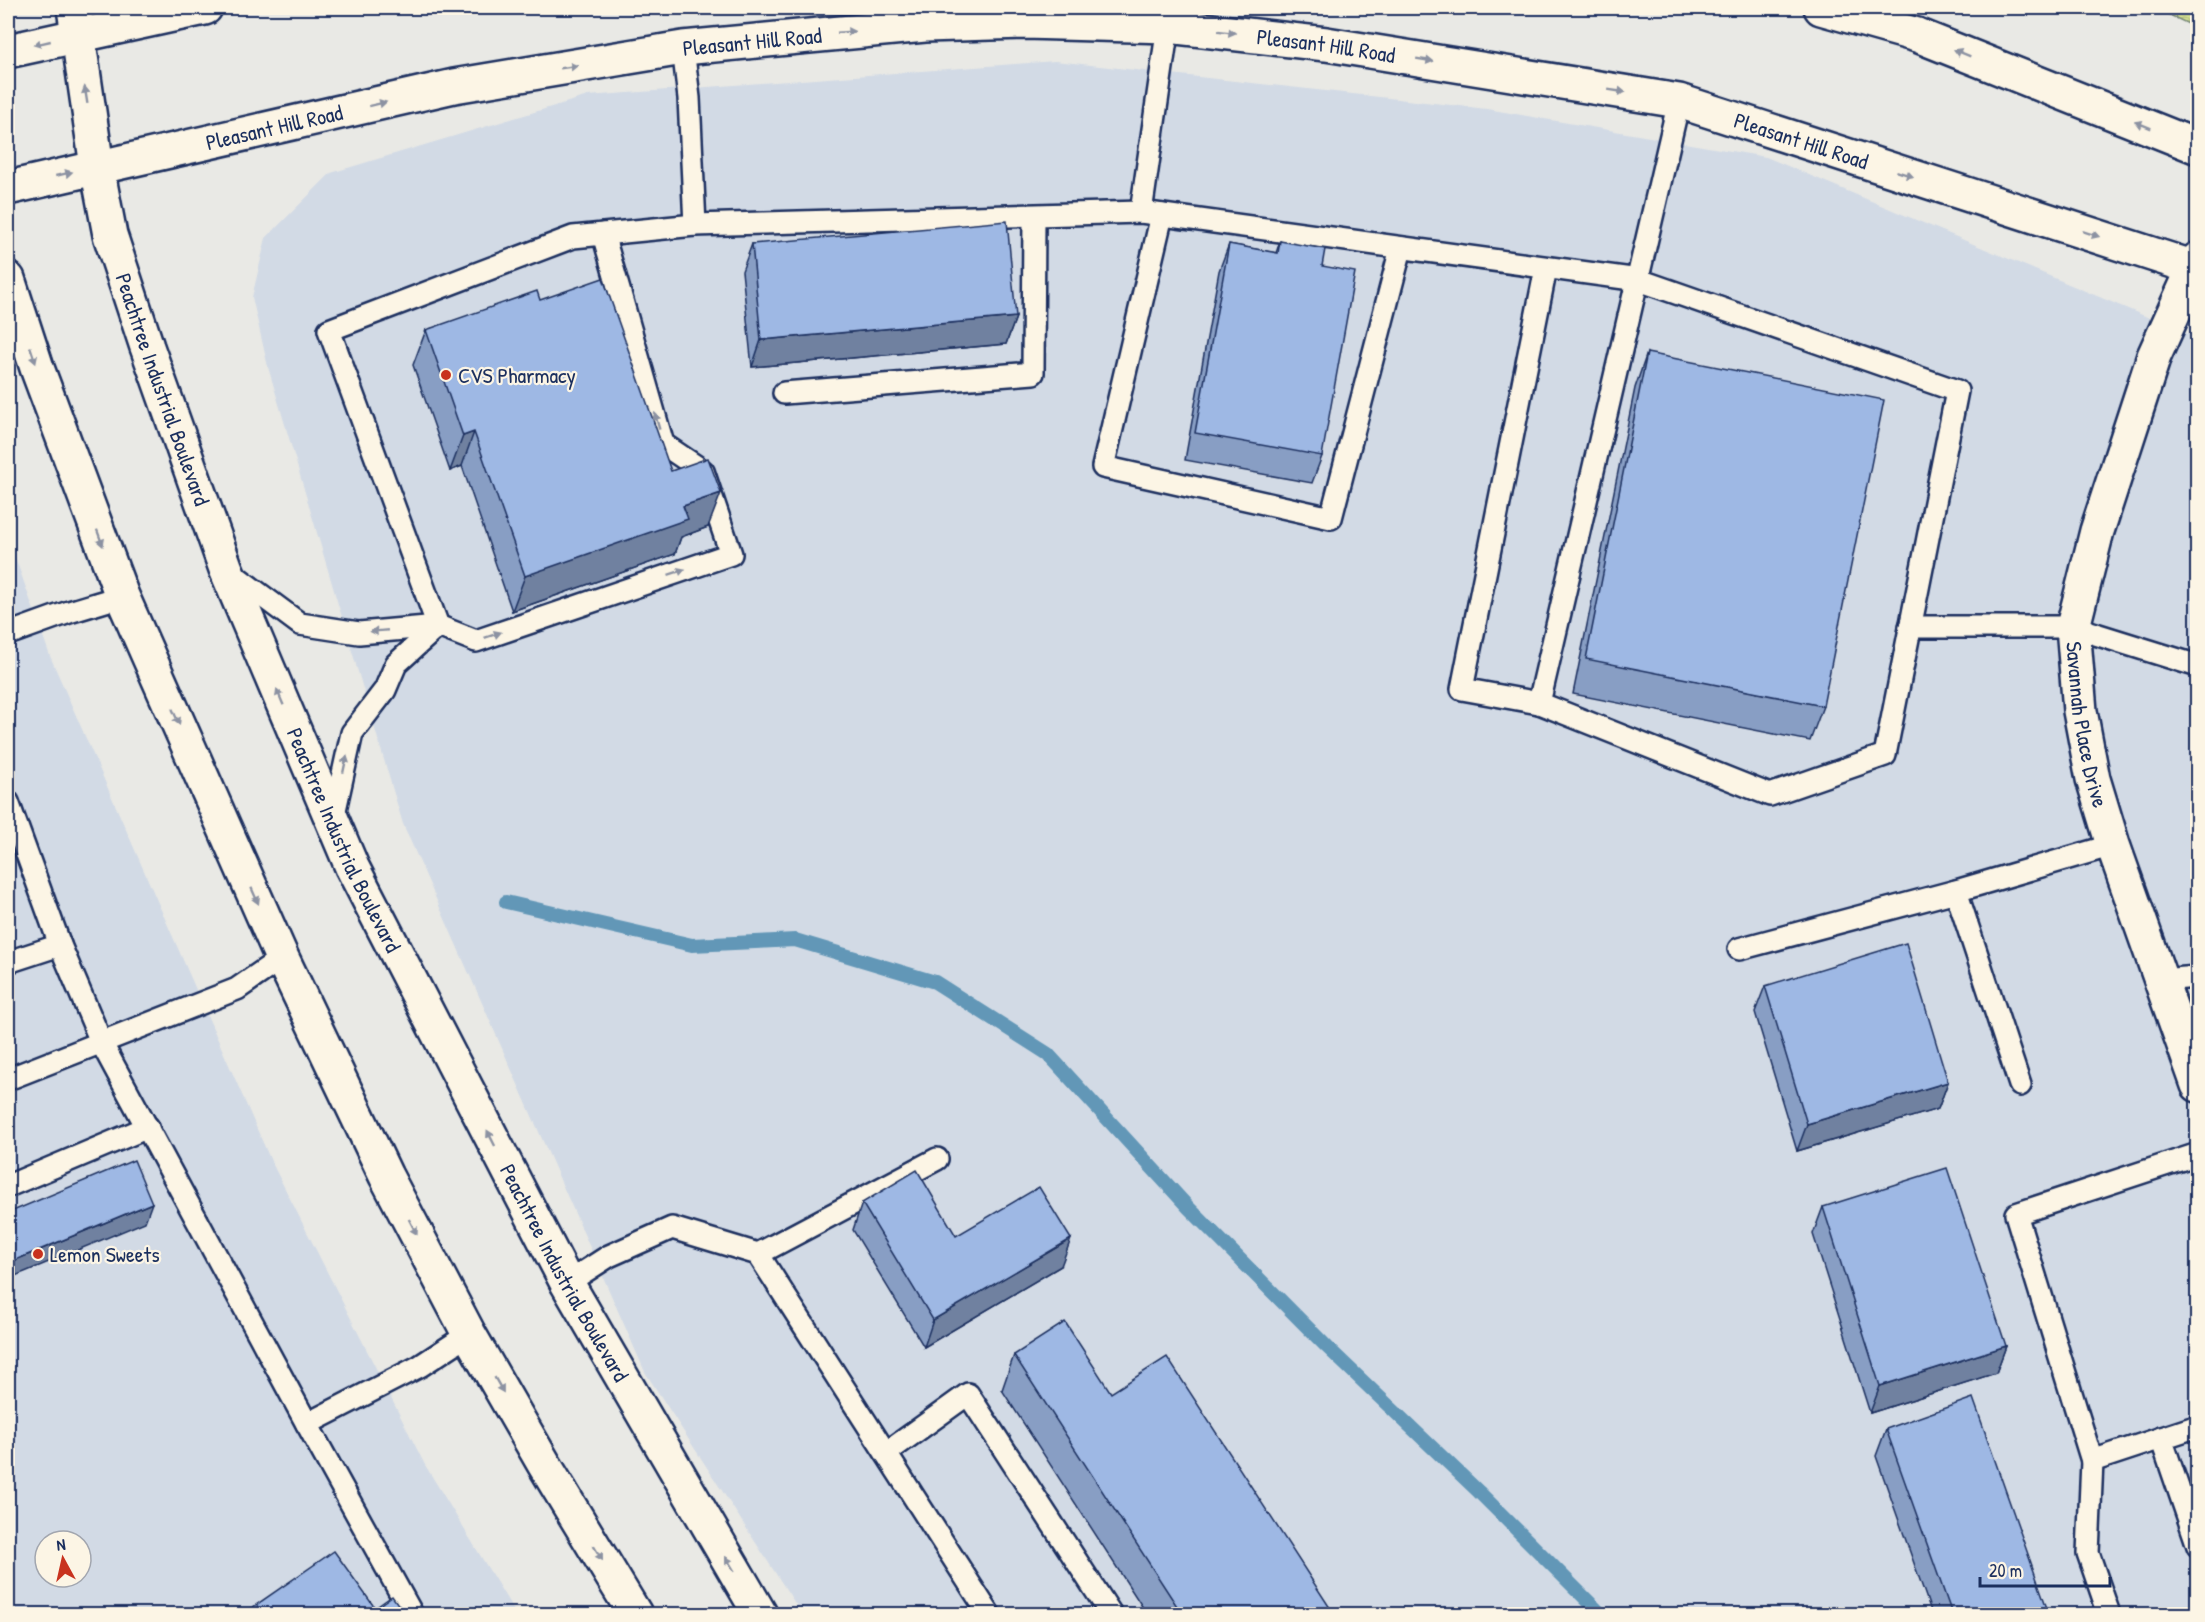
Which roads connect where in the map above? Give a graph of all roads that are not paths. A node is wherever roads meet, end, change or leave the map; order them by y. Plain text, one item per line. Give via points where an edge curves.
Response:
1 (205, 8) edge
2 (1821, 8) edge
3 (76, 21) edge
4 (1168, 26) junction
5 (683, 48) junction
6 (8, 51) edge
7 (1679, 102) junction
8 (2198, 147) edge
9 (97, 167) junction
10 (8, 188) edge
11 (1141, 212) junction
12 (1162, 215) junction
13 (1034, 216) junction
14 (695, 225) junction
15 (603, 234) junction
16 (1401, 248) junction
17 (2196, 266) edge
18 (1546, 268) junction
19 (8, 279) edge
20 (1639, 280) junction
21 (784, 393) dead end
22 (226, 569) junction
23 (122, 596) junction
24 (438, 626) junction
25 (1910, 627) junction
26 (2073, 627) junction
27 (8, 634) edge
28 (2198, 666) edge
29 (1539, 703) junction
30 (8, 802) edge
31 (332, 821) junction
32 (2114, 845) junction
33 (1956, 891) junction
34 (60, 945) junction
35 (1739, 949) dead end
36 (282, 958) junction
37 (8, 963) edge
38 (2198, 977) edge
39 (2160, 980) junction
40 (102, 1044) junction
41 (8, 1080) edge
42 (2020, 1085) dead end
43 (2198, 1085) edge
44 (148, 1127) junction
45 (2198, 1154) edge
46 (937, 1159) dead end
47 (8, 1186) edge
48 (758, 1254) junction
49 (567, 1283) junction
50 (469, 1334) junction
51 (308, 1424) junction
52 (2198, 1426) edge
53 (2161, 1438) junction
54 (886, 1453) junction
55 (2092, 1461) junction
56 (2198, 1546) edge
57 (412, 1614) edge
58 (636, 1614) edge
59 (760, 1614) edge
60 (989, 1614) edge
61 (1111, 1614) edge
62 (2109, 1614) edge

1 - 3 main road
8 -> 2 main road via 1917,35
3 -> 6 main road
9 -> 3 main road, Peachtree Industrial Boulevard
5 -> 4 main road, Pleasant Hill Road via 925,25 1026,22
4 -> 7 main road, Pleasant Hill Road via 1326,44
4 - 11 lane
9 -> 5 main road, Pleasant Hill Road via 454,86
5 - 14 lane
7 -> 17 main road, Pleasant Hill Road
7 - 20 lane
10 -> 9 main road, Pleasant Hill Road
9 - 22 main road, Peachtree Industrial Boulevard via 110,235
11 - 12 lane
11 - 13 lane
12 - 16 lane
12 - 16 lane via 1103,467 1331,518
13 - 14 lane
13 - 21 lane via 1033,373
14 - 15 lane
15 - 24 lane via 573,237 329,330
24 -> 15 lane via 476,641 731,554 703,471 663,444
16 - 18 lane
17 - 26 main road, Savannah Place Drive via 2154,356 2097,531
18 - 20 lane
18 - 29 lane via 1462,689
19 -> 23 main road
20 - 25 lane via 1958,391
20 - 29 lane
24 -> 22 lane via 359,633 300,624
31 -> 22 main road, Peachtree Industrial Boulevard
23 - 27 lane
23 -> 36 main road
31 -> 24 lane via 352,733 385,690 396,664
25 - 26 lane
25 - 29 lane via 1885,755 1770,795
26 - 28 lane
26 - 32 main road, Savannah Place Drive via 2080,711 2093,779
30 - 34 lane
49 -> 31 main road, Peachtree Industrial Boulevard via 357,877
32 - 33 lane
32 - 39 main road, Savannah Place Drive
33 - 35 lane
33 - 42 lane
34 - 37 lane
34 - 40 lane
36 - 40 lane via 237,989
36 -> 50 main road via 386,1176
38 - 39 lane
39 - 43 main road, Savannah Place Drive
40 - 41 lane
40 - 44 lane
44 - 47 lane
44 - 51 lane
45 - 55 lane via 2016,1214
46 - 48 lane
48 - 49 lane via 672,1228 609,1256
48 - 54 lane
59 -> 49 main road, Peachtree Industrial Boulevard
50 - 51 lane via 420,1366
50 -> 58 main road
51 - 57 lane
52 - 53 lane
53 - 55 lane
53 - 56 lane
54 - 60 lane
54 - 61 lane via 968,1394
55 - 62 lane via 2088,1553

